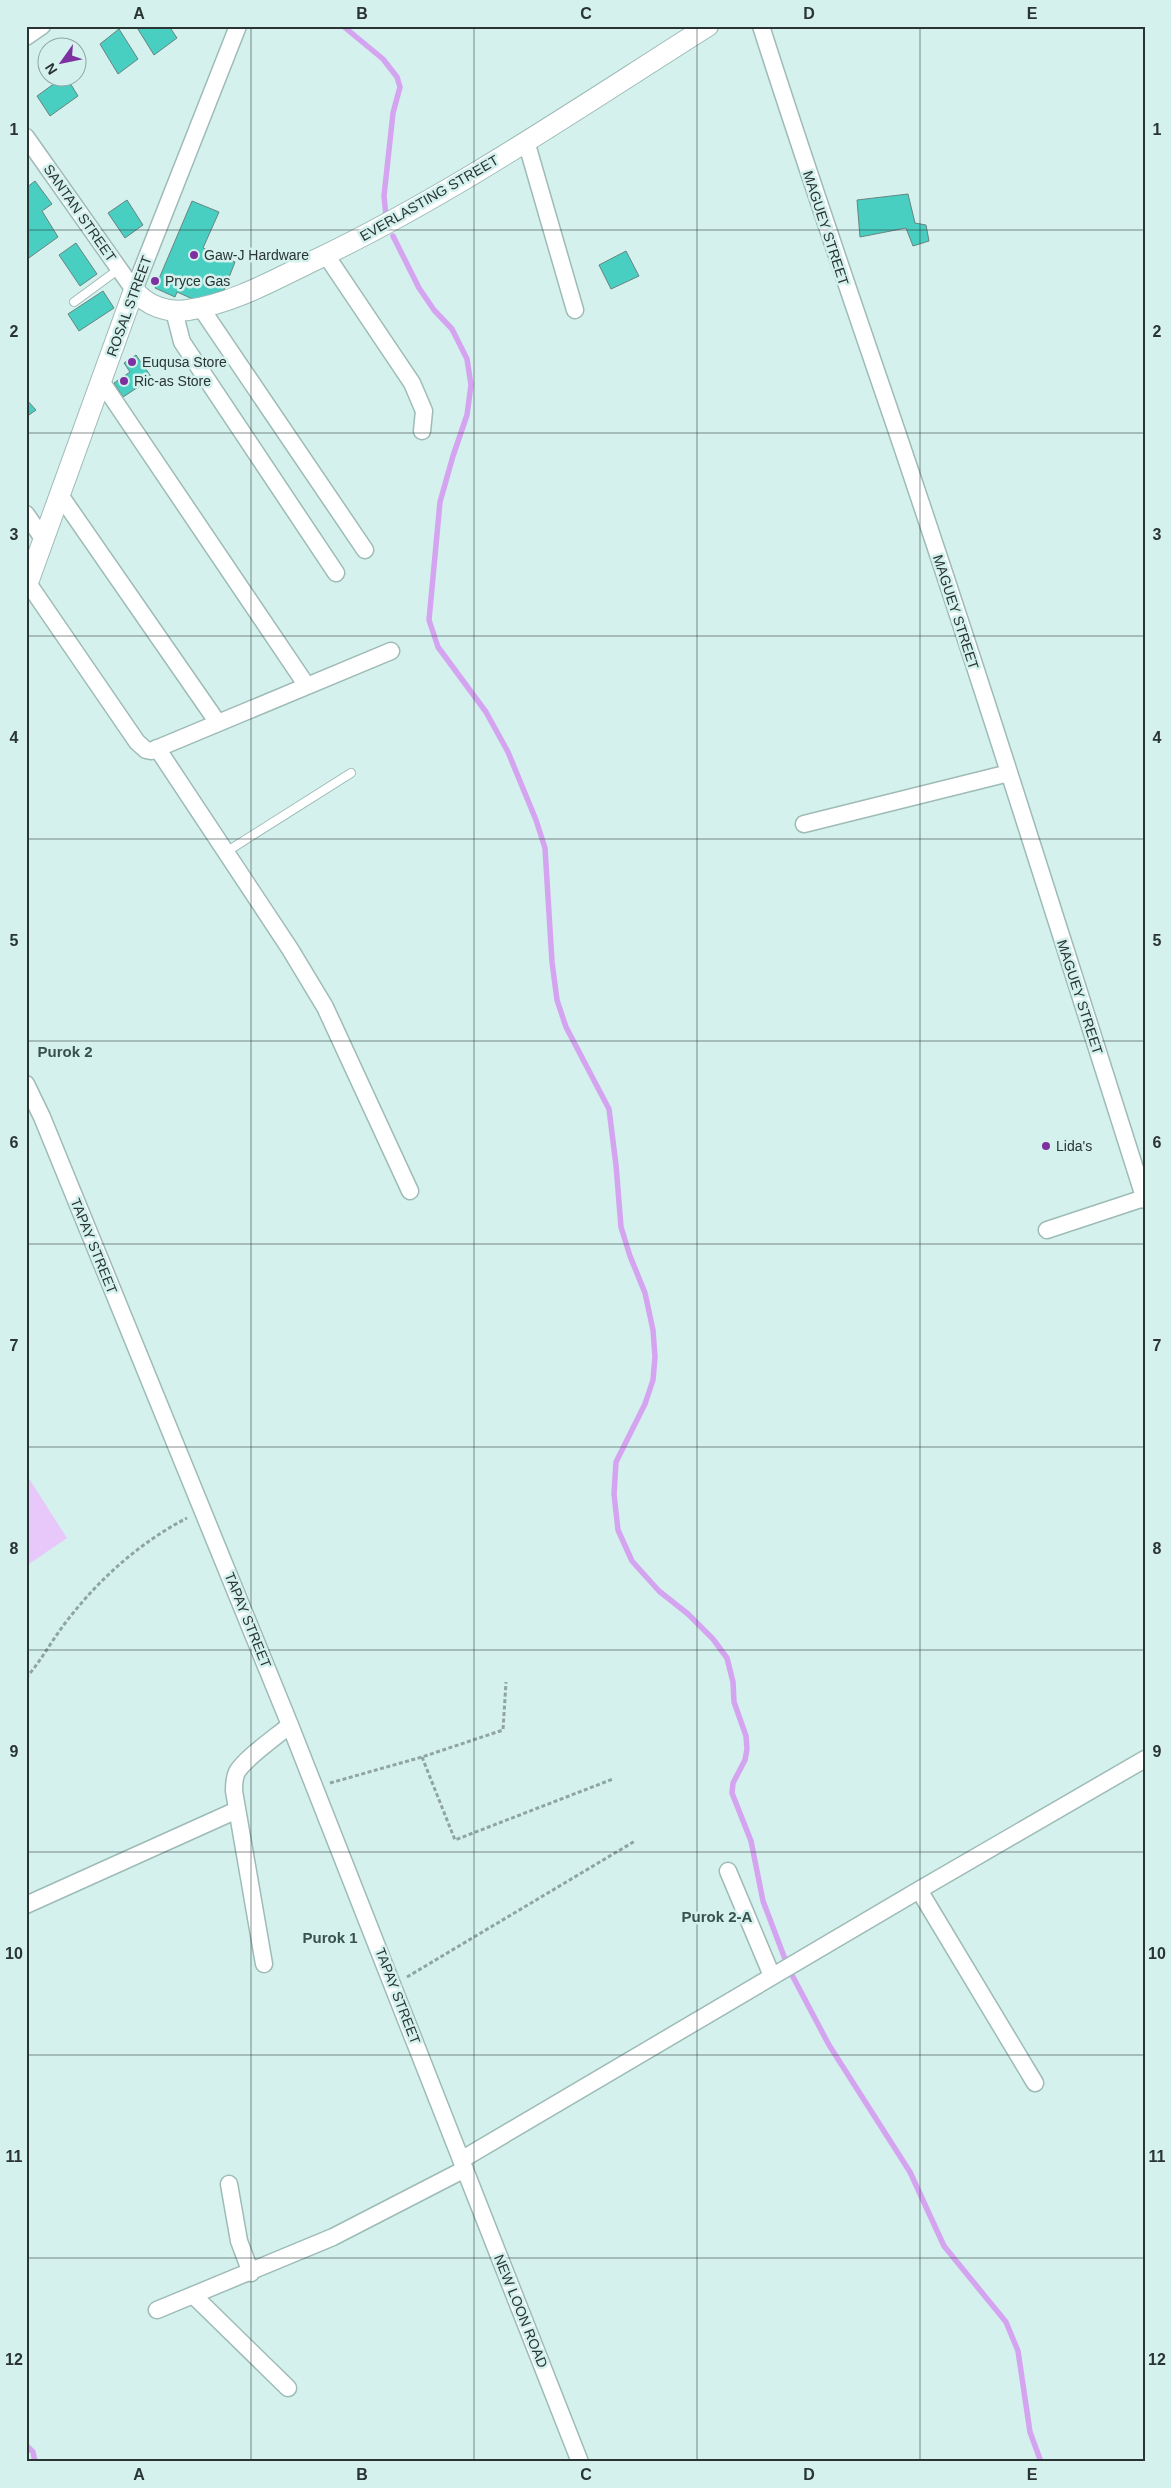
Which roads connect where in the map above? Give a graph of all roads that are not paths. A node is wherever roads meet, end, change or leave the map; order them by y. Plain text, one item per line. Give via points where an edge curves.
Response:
1 (42, 26) edge
2 (238, 26) edge
3 (708, 26) edge
4 (761, 26) edge
5 (26, 37) edge
6 (26, 137) edge
7 (526, 141) junction
8 (326, 255) junction
9 (119, 269) junction
10 (134, 290) junction
11 (74, 302) dead end
12 (201, 308) junction
13 (174, 310) junction
14 (575, 310) dead end
15 (101, 381) junction
16 (422, 431) dead end
17 (60, 495) junction
18 (26, 514) edge
19 (36, 547) edge
20 (365, 550) dead end
21 (336, 573) dead end
22 (27, 585) edge
23 (391, 651) dead end
24 (307, 686) junction
25 (218, 723) junction
26 (157, 748) junction
27 (1009, 773) junction
28 (350, 774) dead end
29 (804, 824) dead end
30 (226, 852) junction
31 (26, 1084) edge
32 (410, 1191) dead end
33 (1144, 1198) edge
34 (1047, 1230) dead end
35 (290, 1725) junction
36 (1145, 1759) edge
37 (237, 1810) junction
38 (728, 1871) dead end
39 (919, 1890) junction
40 (26, 1905) edge
41 (264, 1964) dead end
42 (772, 1976) junction
43 (1035, 2083) dead end
44 (463, 2164) junction
45 (229, 2184) dead end
46 (250, 2273) junction
47 (194, 2296) junction
48 (157, 2310) dead end
49 (288, 2388) dead end
50 (580, 2462) edge

1 - 5 street
2 - 10 street, ROSAL STREET
3 - 7 street, EVERLASTING STREET
4 - 27 street, MAGUEY STREET
6 - 9 street, SANTAN STREET
7 - 8 street, EVERLASTING STREET via 411,212
7 - 14 street
8 - 12 street, EVERLASTING STREET via 261,286
8 - 16 street via 412,383 424,411
9 - 10 street, SANTAN STREET
9 - 11 lane
10 - 13 street, EVERLASTING STREET via 149,303
10 - 15 street, ROSAL STREET
12 - 13 street, EVERLASTING STREET
12 - 20 street
13 - 21 street via 182,342
15 - 17 street, ROSAL STREET
15 - 24 street
17 - 19 street, ROSAL STREET
17 - 25 street
18 - 19 street
19 - 22 street, ROSAL STREET
22 - 26 street via 141,747 146,750
23 - 24 street
24 - 25 street
25 - 26 street
26 - 30 street
27 - 29 street
27 - 33 street, MAGUEY STREET
28 - 30 lane
30 - 32 street via 325,1007
31 - 35 street, TAPAY STREET
33 - 34 street
35 - 37 street via 237,1772 234,1791
35 - 44 street, TAPAY STREET
36 - 39 street
37 - 40 street
37 - 41 street
38 - 42 street
39 - 42 street
39 - 43 street
42 - 44 street
44 - 46 street via 333,2238
44 - 50 street, NEW LOON ROAD
45 - 46 street via 239,2241
46 - 47 street
47 - 48 street
47 - 49 street

